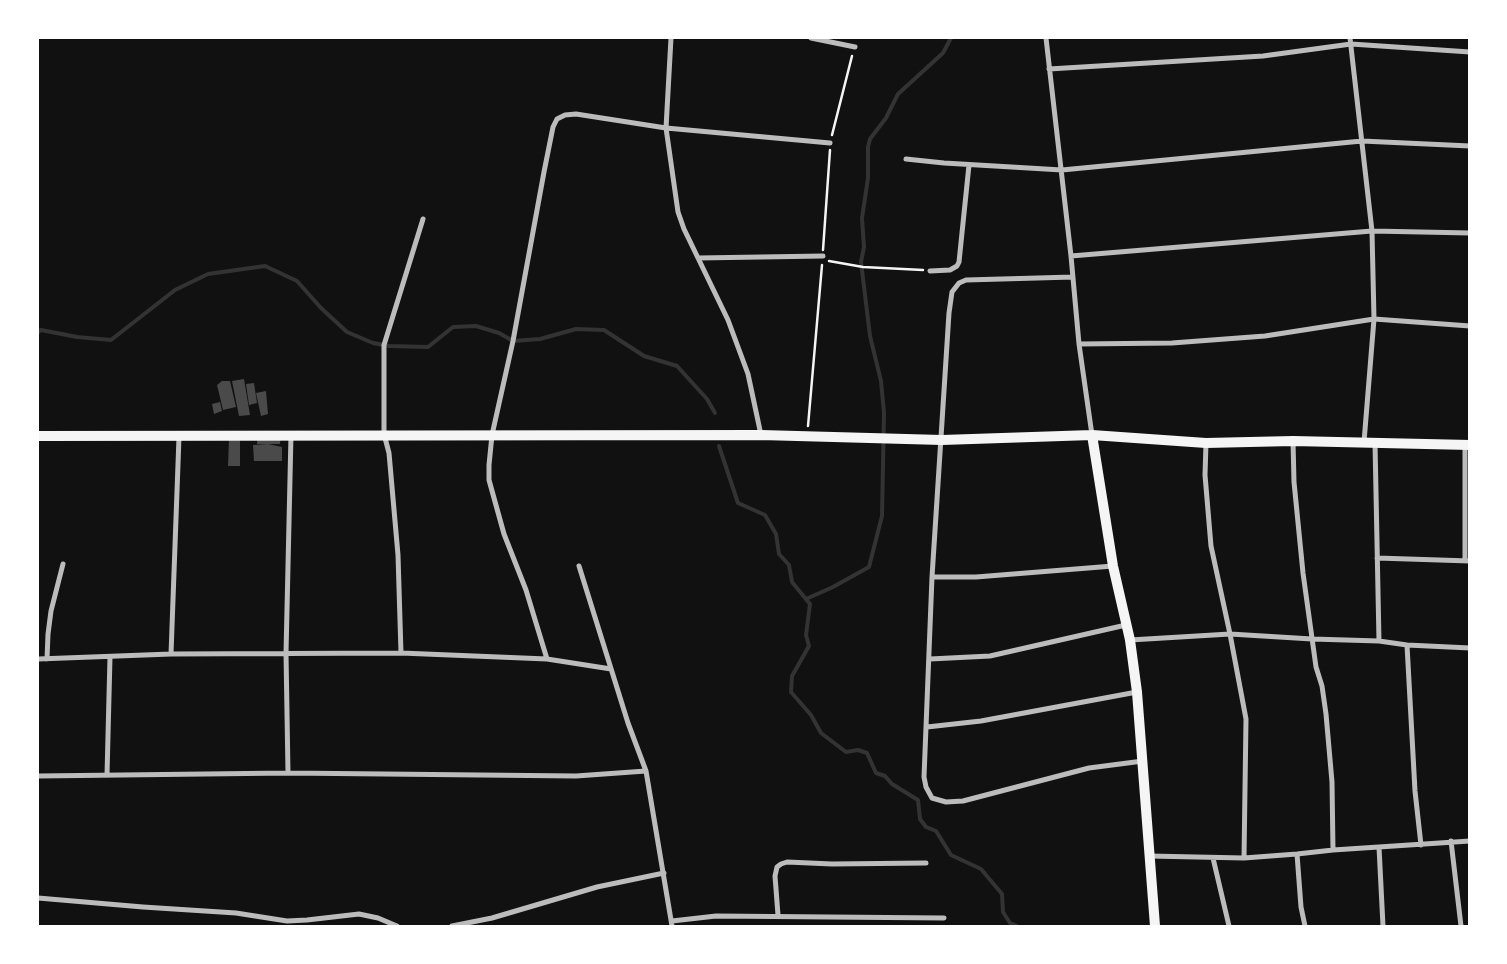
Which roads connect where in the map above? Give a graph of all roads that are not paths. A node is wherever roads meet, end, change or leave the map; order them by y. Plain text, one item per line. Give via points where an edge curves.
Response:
1 (671, 38) edge
2 (811, 38) edge
3 (1046, 38) edge
4 (1350, 38) edge
5 (1351, 44) junction
6 (854, 47) road end
7 (1470, 52) edge
8 (1049, 69) junction
9 (666, 128) junction
10 (1362, 141) junction
11 (830, 143) road end
12 (1470, 146) edge
13 (906, 159) dead end
14 (969, 165) junction
15 (1062, 170) junction
16 (423, 220) dead end
17 (1372, 231) junction
18 (1470, 233) edge
19 (1071, 256) junction
20 (698, 258) junction
21 (822, 258) road end
22 (930, 271) road end
23 (1073, 277) junction
24 (1374, 319) junction
25 (1470, 326) edge
26 (1079, 344) junction
27 (291, 434) junction
28 (384, 434) junction
29 (492, 435) junction
30 (761, 435) junction
31 (38, 436) edge
32 (1092, 436) junction
33 (179, 437) junction
34 (942, 440) junction
35 (1293, 441) junction
36 (1364, 442) junction
37 (1206, 443) junction
38 (1375, 443) junction
39 (1467, 445) edge
40 (1377, 558) junction
41 (1467, 561) edge
42 (62, 564) dead end
43 (579, 566) dead end
44 (1113, 566) junction
45 (932, 577) junction
46 (1127, 625) junction
47 (1230, 634) junction
48 (1312, 639) junction
49 (1130, 640) junction
50 (1379, 641) junction
51 (1408, 645) junction
52 (1470, 648) edge
53 (286, 653) junction
54 (401, 653) junction
55 (171, 654) junction
56 (110, 657) junction
57 (38, 659) edge
58 (47, 659) junction
59 (547, 659) junction
60 (930, 659) junction
61 (611, 669) junction
62 (1137, 692) junction
63 (926, 727) junction
64 (1143, 761) junction
65 (646, 771) junction
66 (288, 773) junction
67 (107, 775) junction
68 (38, 776) edge
69 (1451, 841) junction
70 (1470, 842) edge
71 (1421, 845) junction
72 (1379, 847) junction
73 (1333, 850) junction
74 (1297, 854) junction
75 (1149, 856) junction
76 (1213, 858) junction
77 (1244, 858) junction
78 (926, 862) dead end
79 (664, 873) junction
80 (38, 898) edge
81 (778, 915) junction
82 (944, 918) dead end
83 (672, 924) edge
84 (397, 926) edge
85 (452, 926) edge
86 (1155, 926) edge
87 (1229, 926) edge
88 (1304, 926) edge
89 (1383, 926) edge
90 (1461, 926) edge

1 - 9 street
2 - 6 street
3 - 8 street
4 - 5 street
5 - 7 street
5 - 8 street via 1263,56
5 - 10 street
8 - 15 street
9 - 11 street
9 - 20 street via 678,212
9 - 29 street via 576,114 557,119 544,172 514,341
10 - 12 street
10 - 15 street
10 - 17 street
13 - 14 street
14 - 15 street
14 - 22 street via 959,262 950,270
15 - 19 street
16 - 28 street via 384,345
17 - 18 street
17 - 19 street
17 - 24 street
19 - 23 street
20 - 21 street
20 - 30 street via 728,320 748,374
23 - 26 street
23 - 34 street via 981,279 959,283 952,292 949,313
24 - 25 street
24 - 26 street via 1265,336 1172,343
24 - 36 street
26 - 32 street
27 - 28 main road
27 - 33 main road
27 - 53 street
28 - 29 main road
28 - 54 street via 389,454 398,556
29 - 30 main road
29 - 59 street via 489,480
30 - 34 main road
31 - 33 main road
32 - 34 main road
32 - 37 main road
32 - 44 main road
33 - 55 street
34 - 45 street
35 - 36 main road
35 - 37 main road
35 - 48 street via 1294,482
36 - 38 main road
37 - 47 street via 1211,546
38 - 39 main road
38 - 40 street
39 - 41 street
40 - 41 street
40 - 50 street
42 - 58 street via 51,610
43 - 61 street
44 - 45 street via 976,577
44 - 46 main road
45 - 60 street
46 - 49 main road
46 - 60 street via 990,656
47 - 48 street
47 - 49 street
47 - 77 street via 1247,734
48 - 50 street
48 - 73 street via 1326,714
49 - 62 main road
50 - 51 street
51 - 52 street
51 - 71 street
53 - 54 street
53 - 55 street
53 - 66 street
54 - 59 street
55 - 56 street
56 - 58 street
56 - 67 street
57 - 58 street
59 - 61 street
60 - 63 street
61 - 65 street
62 - 63 street via 981,722
62 - 64 main road
63 - 64 street via 926,787 932,798 946,802 963,801 1089,768
64 - 75 main road
65 - 66 street via 576,776
65 - 79 street
66 - 67 street
67 - 68 street
69 - 70 street
69 - 71 street
69 - 90 street
71 - 72 street
72 - 73 street
72 - 89 street
73 - 74 street
74 - 77 street
74 - 88 street
75 - 76 street
75 - 86 main road
76 - 77 street
76 - 87 street
78 - 81 street via 781,864 774,876
79 - 83 street
79 - 85 street via 597,887 492,918
80 - 84 street via 236,913 287,921 359,914
81 - 82 street
81 - 83 street via 716,916

